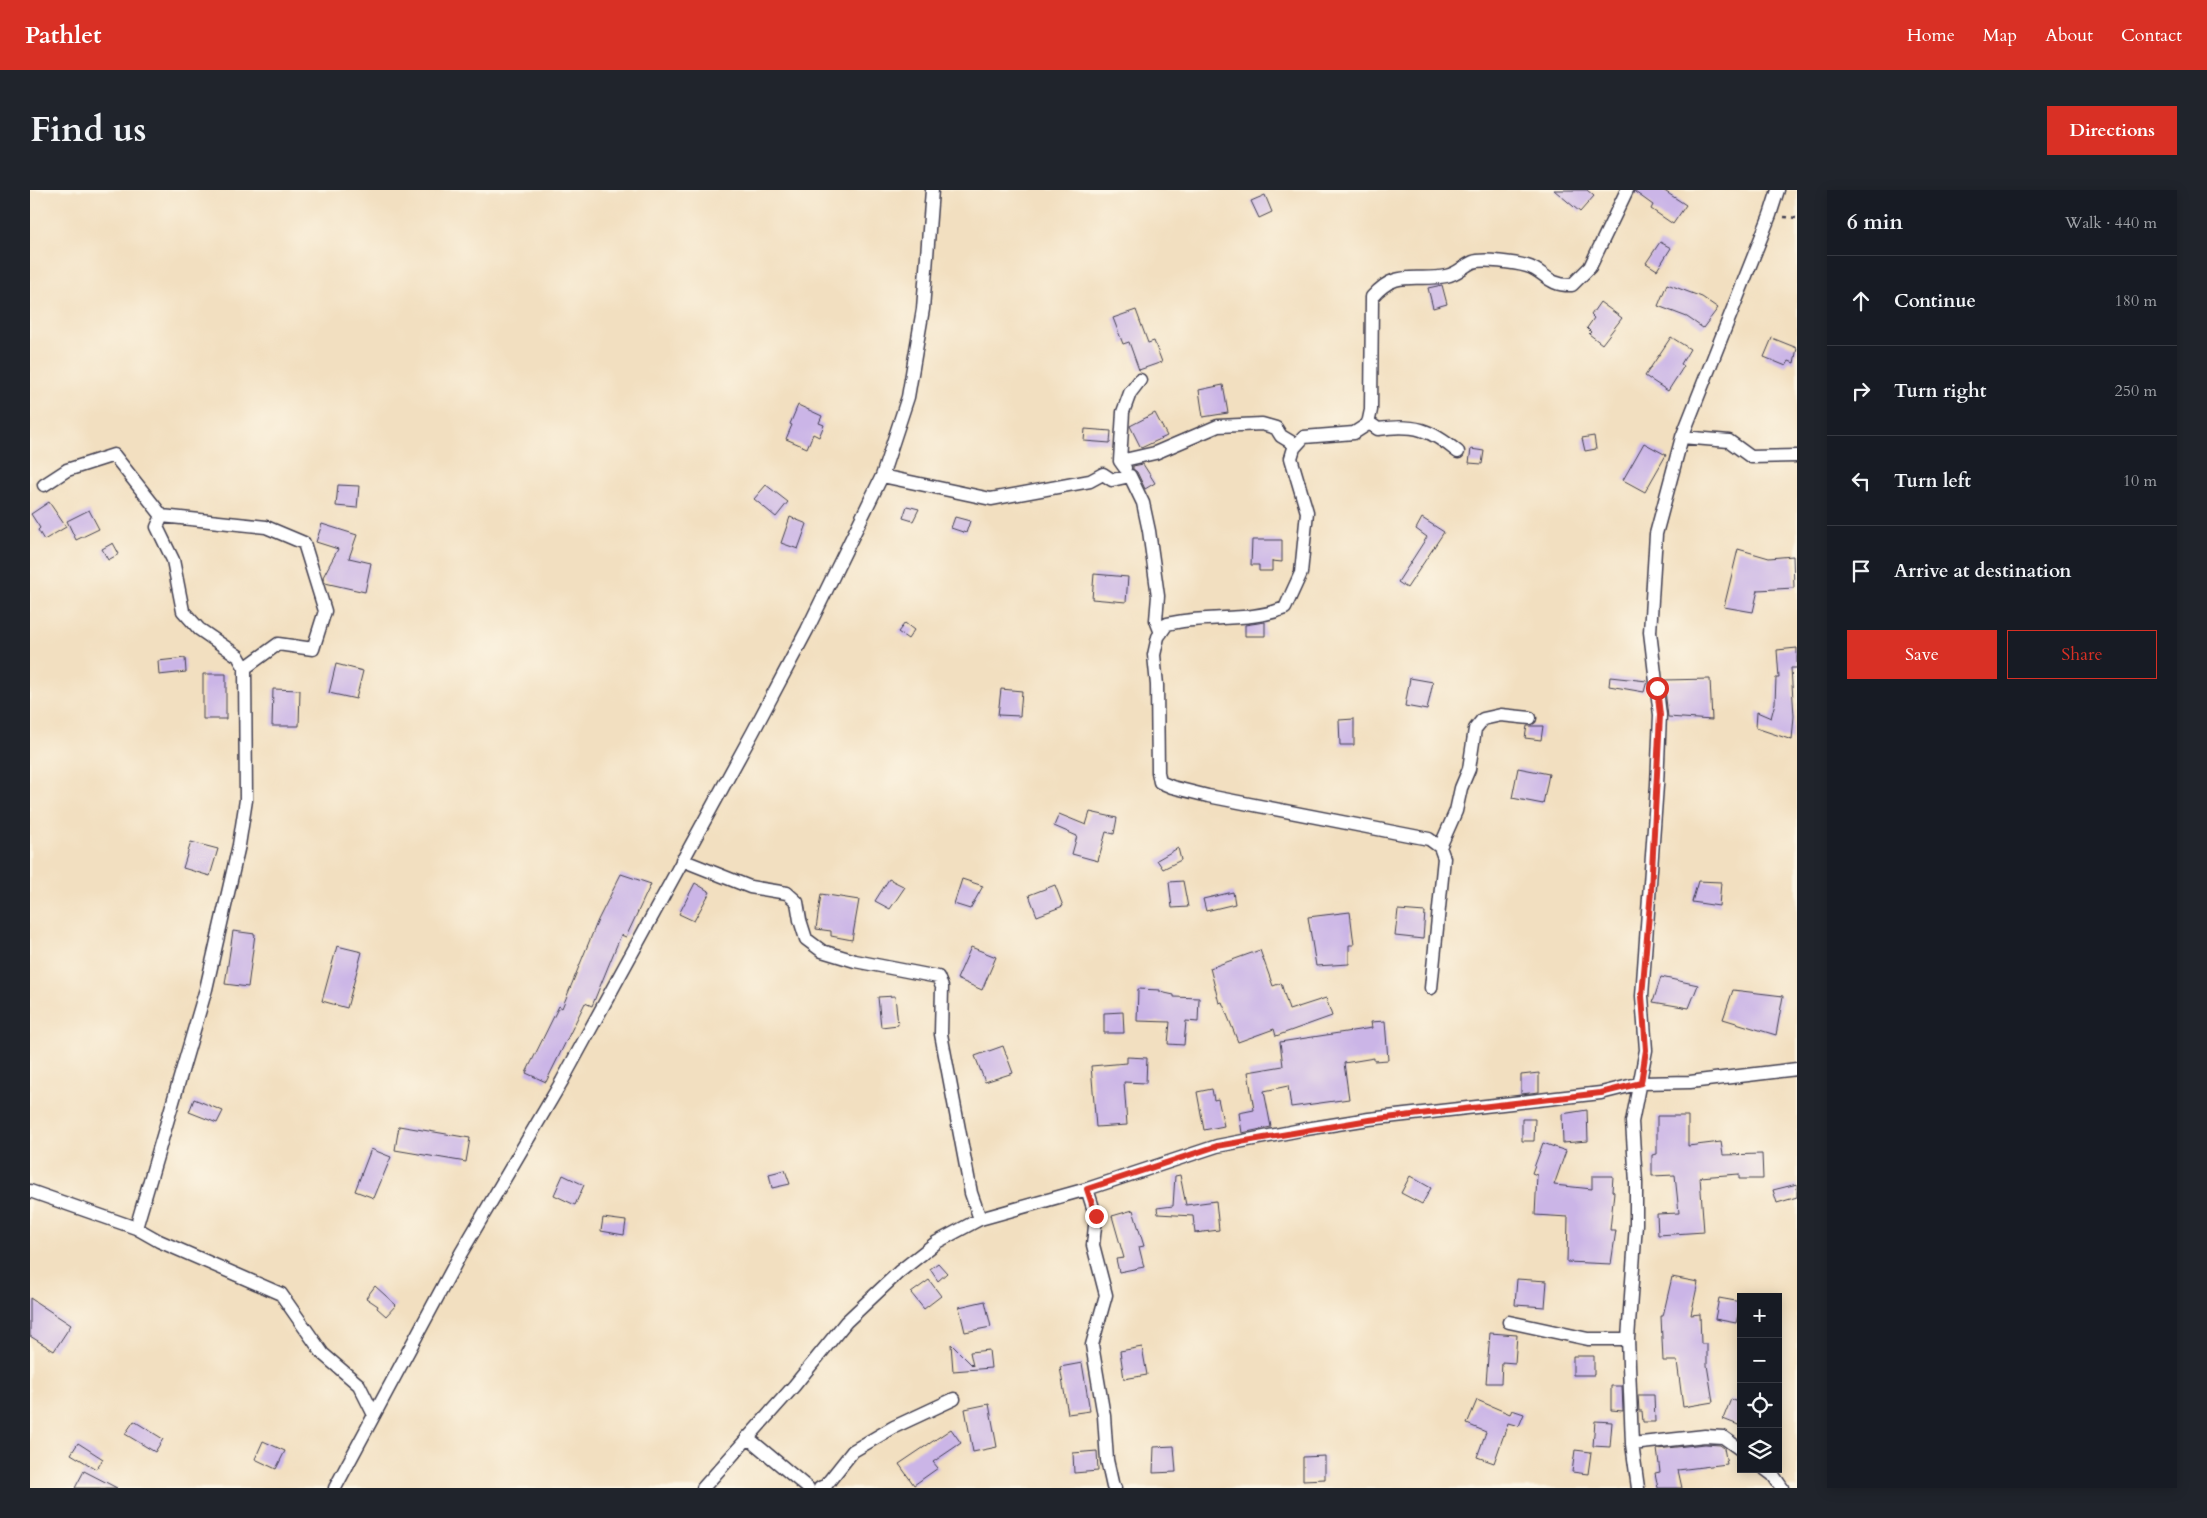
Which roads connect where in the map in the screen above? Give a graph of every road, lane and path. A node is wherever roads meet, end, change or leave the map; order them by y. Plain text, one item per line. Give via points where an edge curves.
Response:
1 (932, 190) edge
2 (1627, 190) edge
3 (1778, 190) edge
4 (1140, 380) dead end
5 (1368, 422) junction
6 (1682, 437) junction
7 (1296, 445) junction
8 (1458, 452) dead end
9 (1797, 456) edge
10 (1120, 461) junction
11 (882, 476) junction
12 (1130, 476) junction
13 (44, 485) dead end
14 (162, 516) junction
15 (1161, 633) junction
16 (245, 668) junction
17 (1530, 718) dead end
18 (1440, 846) junction
19 (682, 860) junction
20 (1430, 988) dead end
21 (1797, 1069) edge
22 (1641, 1083) junction
23 (1087, 1189) junction
24 (30, 1191) edge
25 (980, 1219) junction
26 (136, 1228) junction
27 (1509, 1322) dead end
28 (1628, 1339) junction
29 (954, 1400) dead end
30 (374, 1415) junction
31 (747, 1437) junction
32 (1632, 1444) junction
33 (1737, 1447) edge
34 (1770, 1473) edge
35 (335, 1488) edge
36 (703, 1488) edge
37 (808, 1488) edge
38 (820, 1488) edge
39 (1115, 1488) edge
40 (1638, 1488) edge
41 (1782, 1488) edge

1 - 11 street via 923,310 908,397
2 - 5 street via 1590,267 1572,285 1549,280 1529,266 1474,261 1459,272 1446,276 1396,278 1381,286 1372,297 1371,410
3 - 6 street
4 - 10 street via 1130,393 1123,412
5 - 7 street via 1354,433 1304,438
5 - 8 street via 1378,429 1406,426 1439,436
6 - 9 street via 1729,441 1751,456
6 - 22 street via 1656,534 1654,563 1650,632 1660,715 1642,996 1646,1050
7 - 10 street via 1281,436 1276,428 1262,424 1218,426 1155,453
7 - 15 street via 1290,458 1307,512 1301,573 1285,608 1257,616 1188,618 1167,624
10 - 12 street
11 - 12 street via 991,499 1090,481 1103,474 1112,480
11 - 19 street via 807,630
12 - 15 street via 1143,503 1149,531 1158,596 1156,620
13 - 14 street via 66,470 114,455
14 - 16 street via 157,526 173,560 183,611 199,629 238,656
14 - 16 street via 266,527 304,542 325,611 313,649 278,644
15 - 18 street via 1154,655 1160,782 1208,796 1429,839
16 - 26 street via 246,800 239,845 206,989
17 - 18 street via 1501,715 1483,719 1475,729 1469,769 1456,811
18 - 20 street via 1444,858
19 - 25 street via 750,887 787,893 797,902 806,939 822,951 855,961 938,977 942,987 941,1034 971,1193
19 - 30 street
21 - 22 street via 1690,1082
22 - 23 street via 1601,1093 1351,1122 1217,1146
22 - 28 street via 1632,1122 1636,1224
23 - 25 street
23 - 39 street via 1096,1216 1093,1244 1106,1295 1092,1345 1104,1416 1107,1460
24 - 26 street
25 - 31 street via 937,1242 899,1272 846,1322
26 - 30 street via 281,1294 323,1354 359,1385
27 - 28 street via 1588,1339
28 - 32 street
29 - 38 street via 894,1427 853,1451
30 - 35 street
31 - 36 street
31 - 37 street
32 - 33 street via 1723,1436
32 - 40 street
34 - 41 street

